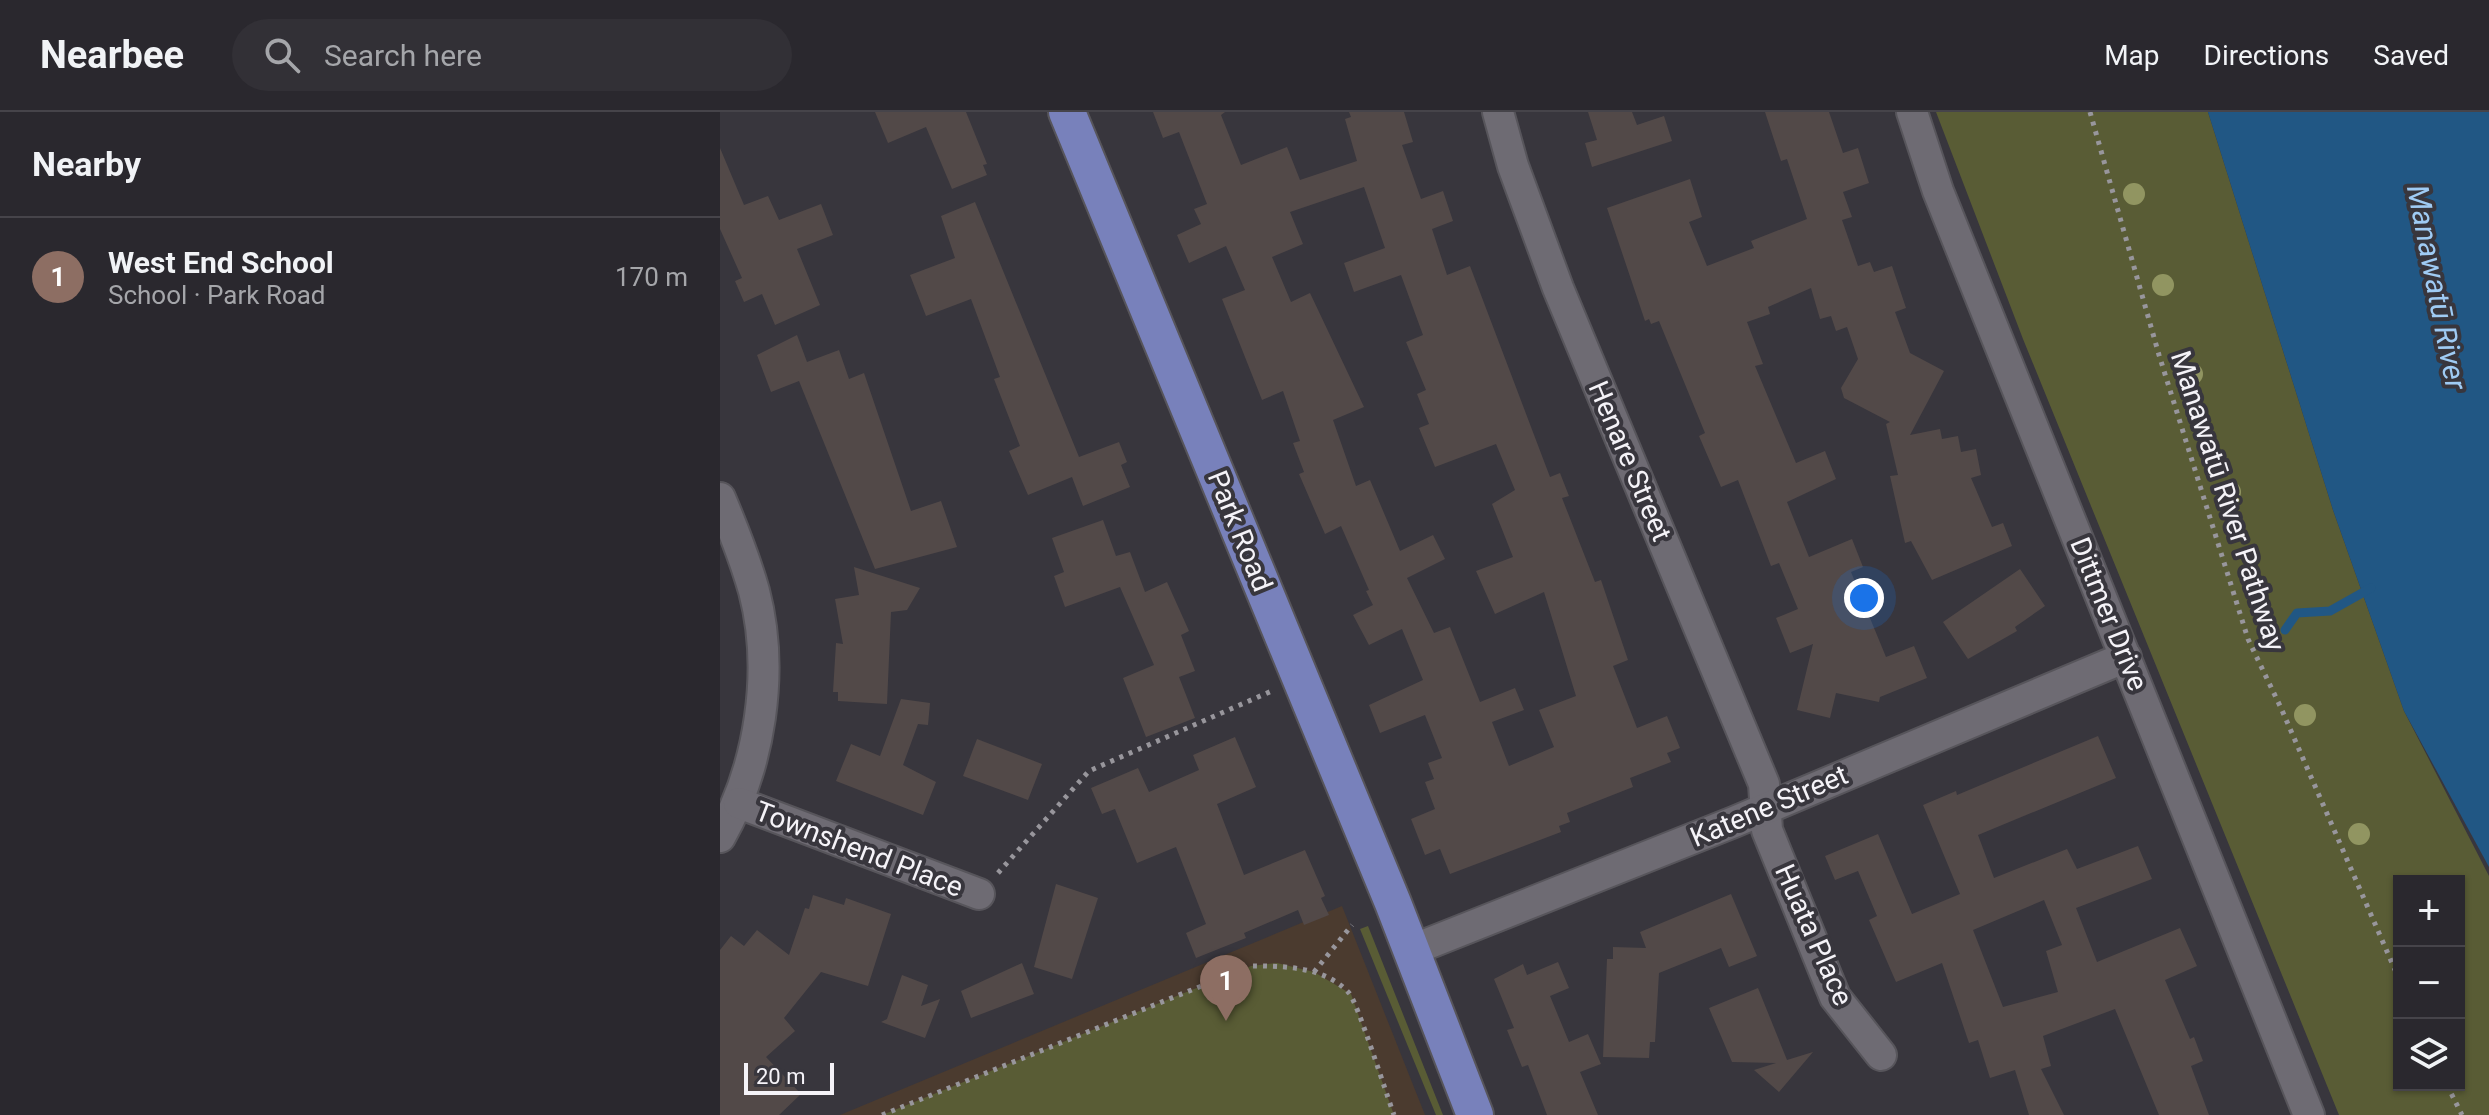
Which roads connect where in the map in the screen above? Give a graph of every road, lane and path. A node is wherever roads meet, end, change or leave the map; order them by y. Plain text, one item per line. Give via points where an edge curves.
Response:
1 (1067, 112) edge
2 (1498, 112) edge
3 (1912, 112) edge
4 (2090, 112) edge
5 (720, 498) edge
6 (2126, 657) junction
7 (1301, 678) junction
8 (739, 803) junction
9 (1765, 807) junction
10 (720, 837) edge
11 (979, 894) joint
12 (1352, 925) dead end
13 (1412, 950) junction
14 (2393, 965) edge
15 (1314, 972) junction
16 (1881, 1055) dead end
17 (2450, 1091) edge
18 (882, 1115) edge
19 (1394, 1115) edge
20 (1475, 1115) edge
21 (2309, 1115) edge
22 (2462, 1115) edge

1 - 7 main road, Park Road
2 - 9 street, Henare Street via 1558,288 1760,771
3 - 6 street, Dittmer Drive via 1938,191
4 - 14 path, Manawatū River Pathway via 2248,639
5 - 8 street via 755,595 761,640 759,723
6 - 9 street, Katene Street
6 - 21 street, Dittmer Drive
7 - 11 path via 1089,771
7 - 13 main road, Park Road
8 - 10 street
8 - 11 street, Townshend Place
9 - 13 street, Katene Street
9 - 16 street, Huata Place via 1767,830 1835,997
12 - 15 path
13 - 20 main road, Park Road
15 - 18 path via 1277,963 1251,966
15 - 19 path via 1351,994
17 - 22 path

